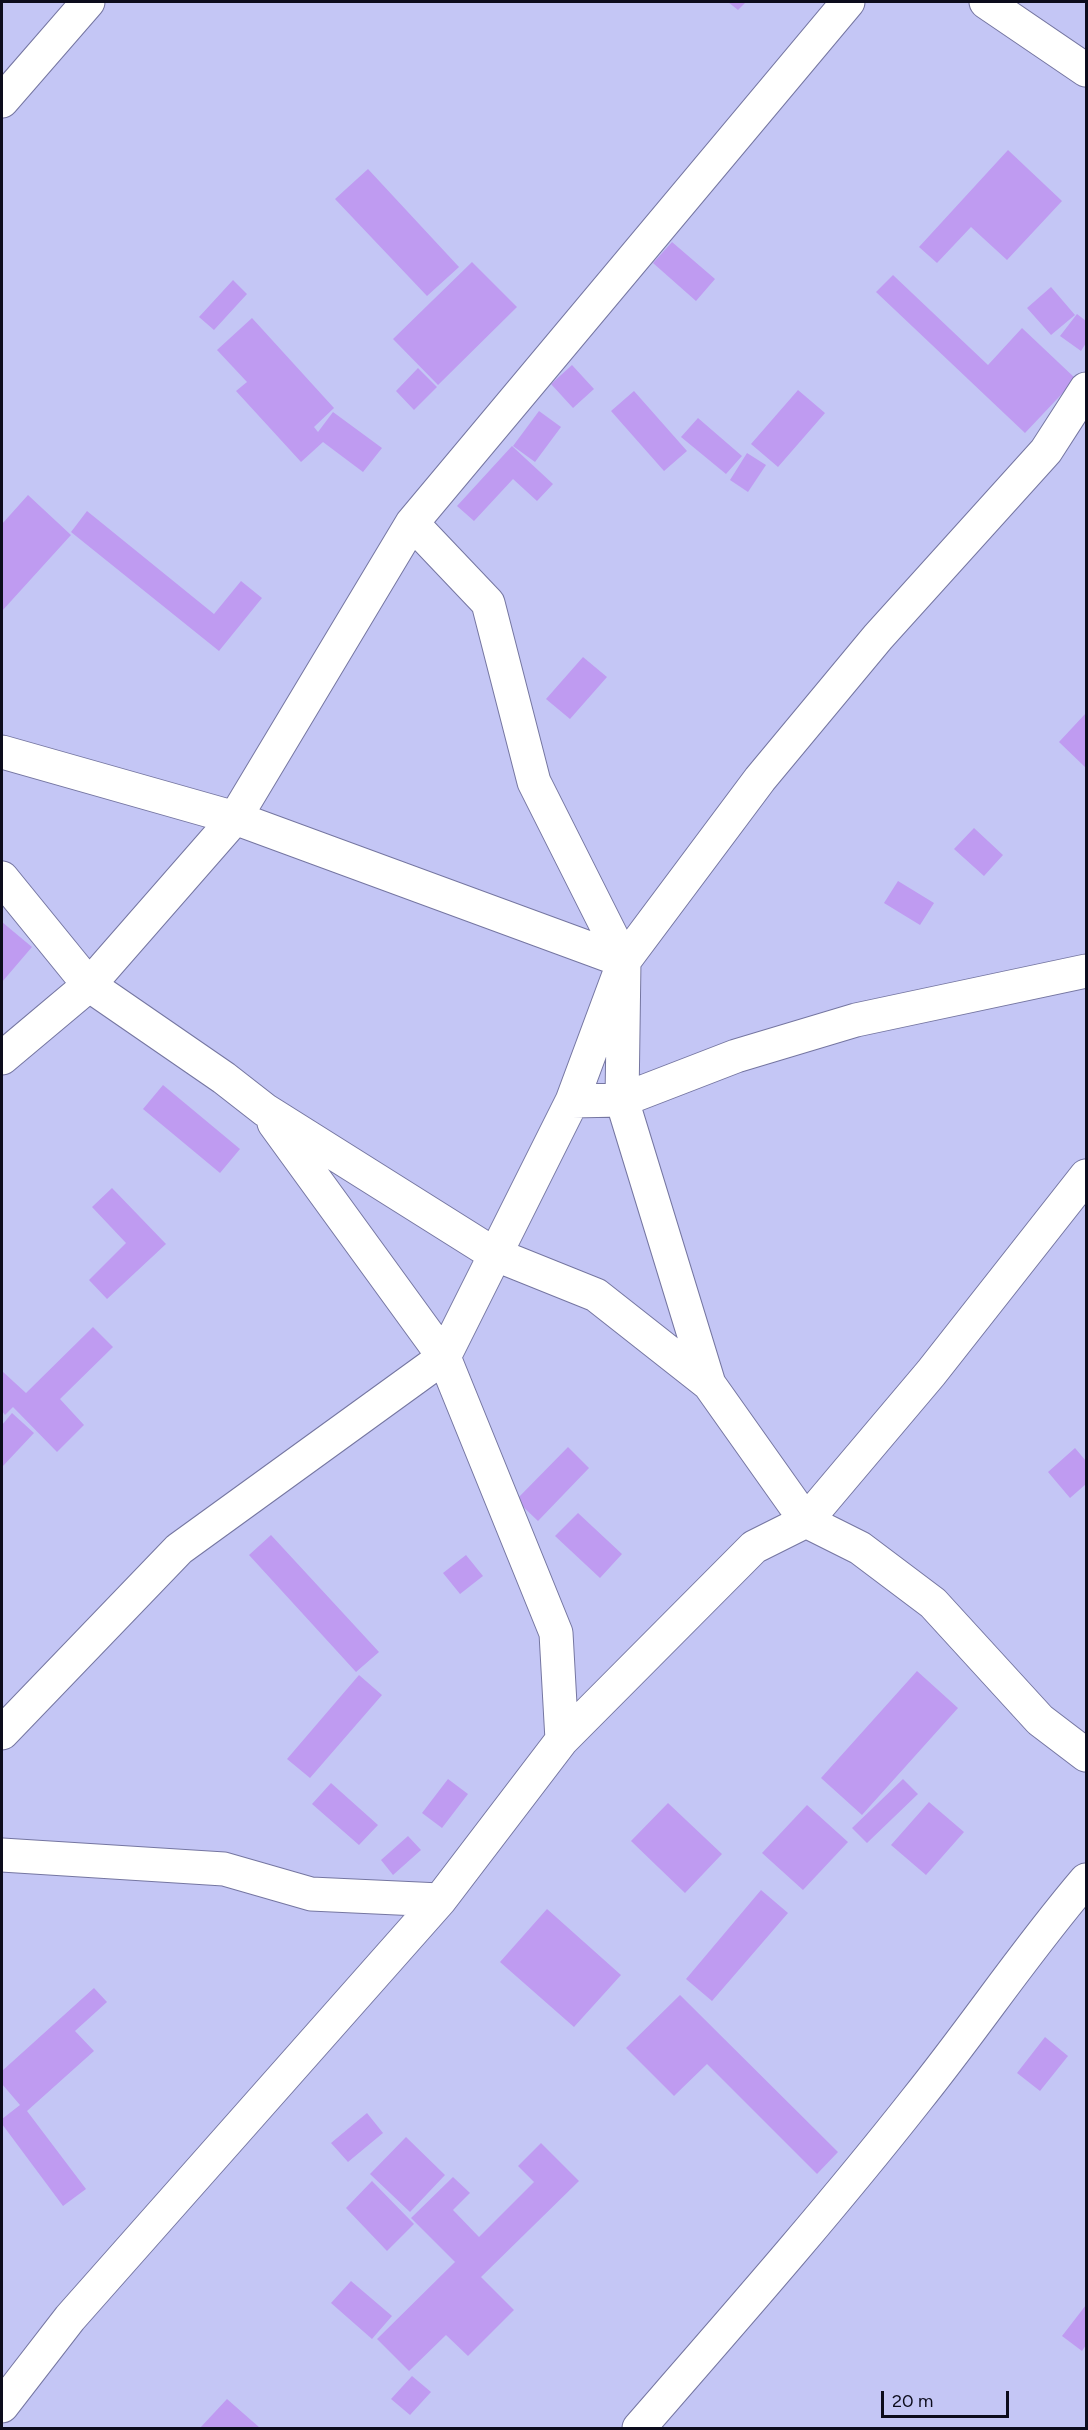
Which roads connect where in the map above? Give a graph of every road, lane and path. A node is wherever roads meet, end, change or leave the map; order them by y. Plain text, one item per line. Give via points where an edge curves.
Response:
1 (88, 2) edge
2 (848, 2) edge
3 (986, 2) edge
4 (1086, 70) edge
5 (2, 101) edge
6 (1086, 389) edge
7 (412, 523) junction
8 (2, 752) edge
9 (236, 818) junction
10 (2, 878) edge
11 (624, 962) junction
12 (1086, 971) edge
13 (89, 985) junction
14 (2, 1058) edge
15 (622, 1100) junction
16 (572, 1101) junction
17 (265, 1110) junction
18 (1086, 1176) edge
19 (494, 1254) junction
20 (444, 1357) junction
21 (710, 1384) junction
22 (806, 1521) junction
23 (2, 1734) edge
24 (562, 1740) junction
25 (1086, 1755) edge
26 (2, 1855) edge
27 (1086, 1880) edge
28 (440, 1900) junction
29 (2, 2406) edge
30 (639, 2428) edge

1 - 5 street
2 - 7 street
3 - 4 street
6 - 11 street via 1046,451 878,637 760,779
7 - 9 street
7 - 11 street via 488,603 534,782
8 - 9 street
9 - 11 street
9 - 13 street
10 - 13 street
11 - 15 street
11 - 16 street
12 - 15 street via 856,1020 736,1056
13 - 14 street
13 - 17 street
15 - 16 street
15 - 21 street
16 - 19 street
17 - 19 street
17 - 20 street
18 - 22 street via 931,1373
19 - 20 street
19 - 21 street via 596,1295
20 - 23 street via 179,1549
20 - 24 street via 556,1634
21 - 22 street
22 - 24 street via 754,1547
22 - 25 street via 860,1548 933,1603 1040,1720
24 - 28 street
26 - 28 street via 224,1869 311,1894
27 - 30 street via 917,2099
28 - 29 street via 70,2318

